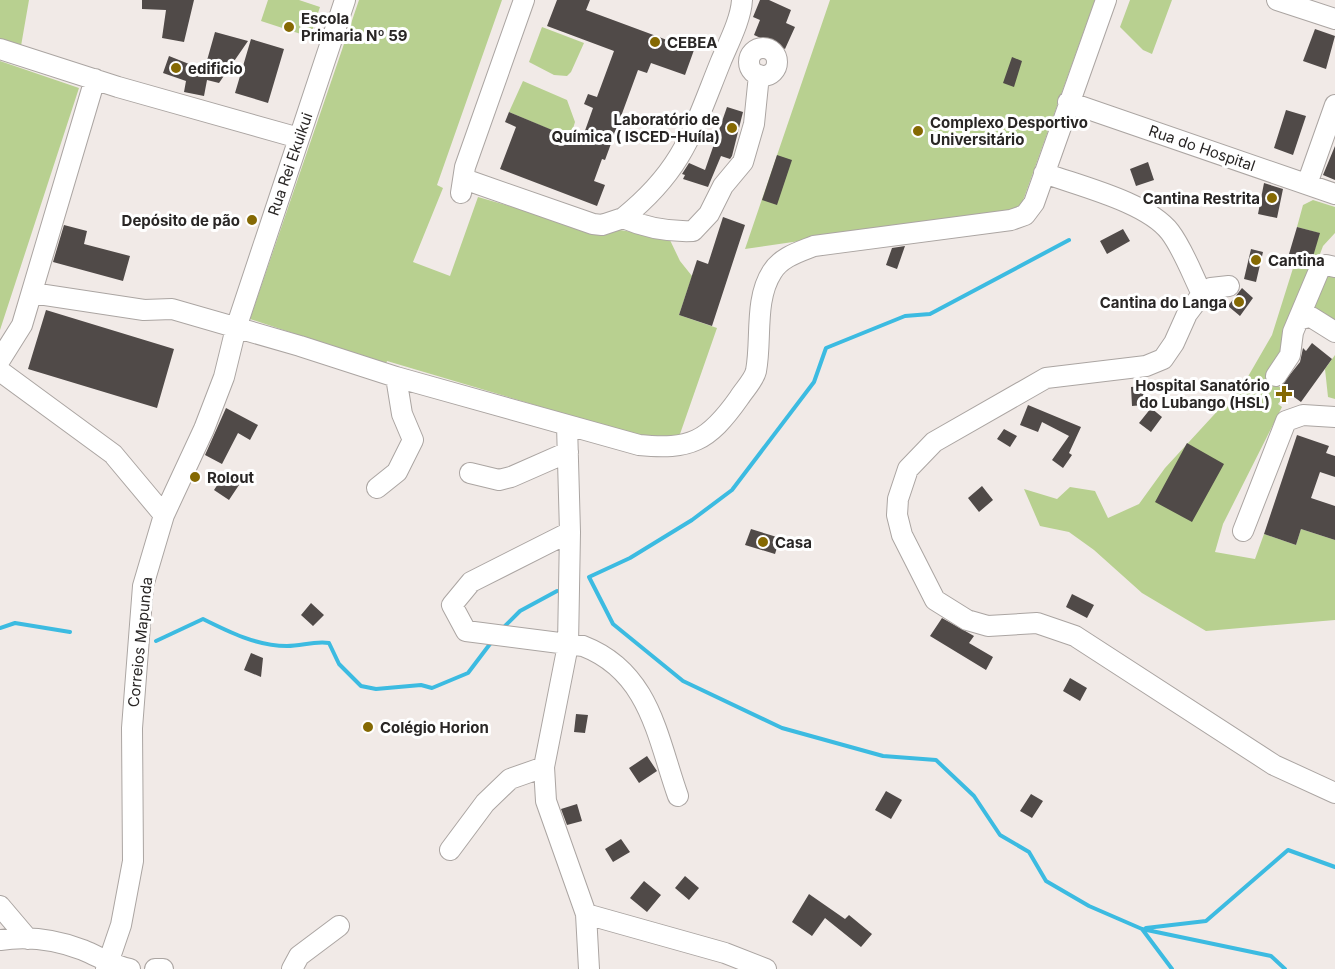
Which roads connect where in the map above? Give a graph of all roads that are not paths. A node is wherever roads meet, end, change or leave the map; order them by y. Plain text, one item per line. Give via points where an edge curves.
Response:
1 (345, 0) edge
2 (524, 0) edge
3 (742, 0) edge
4 (1106, 0) edge
5 (1277, 0) edge
6 (1335, 19) edge
7 (0, 49) edge
8 (759, 75) dead end
9 (95, 79) junction
10 (1068, 102) junction
11 (1335, 105) edge
12 (299, 138) junction
13 (1044, 173) junction
14 (1307, 184) junction
15 (1335, 194) edge
16 (622, 218) junction
17 (1335, 267) edge
18 (1229, 286) dead end
19 (32, 293) junction
20 (1202, 294) junction
21 (1300, 319) junction
22 (236, 328) junction
23 (1335, 332) edge
24 (0, 360) edge
25 (0, 371) edge
26 (1276, 376) dead end
27 (396, 377) junction
28 (1335, 417) edge
29 (567, 425) junction
30 (1335, 426) edge
31 (568, 452) junction
32 (470, 474) dead end
33 (377, 488) dead end
34 (164, 515) junction
35 (1244, 531) dead end
36 (570, 532) junction
37 (568, 645) junction
38 (544, 767) junction
39 (1335, 793) edge
40 (678, 796) dead end
41 (450, 850) dead end
42 (0, 906) edge
43 (586, 914) junction
44 (339, 926) dead end
45 (28, 939) junction
46 (0, 940) edge
47 (108, 967) edge
48 (130, 969) edge
49 (155, 969) edge
50 (163, 969) edge
51 (292, 969) edge
52 (590, 969) edge
53 (766, 969) edge

1 - 12 street, Rua Rei Ekuikui
2 - 16 street via 465,167 462,186 593,224
3 - 16 street via 689,141 668,176
4 - 10 street
5 - 6 street
7 - 9 street
8 - 16 street via 754,124 743,162 693,231 672,232
9 - 12 street
9 - 19 street
10 - 13 street
10 - 14 street, Rua do Hospital
11 - 14 street
12 - 22 street, Rua Rei Ekuikui
13 - 20 street via 1155,217 1170,232
13 - 29 street via 1034,203 1025,215 1011,220 814,246 789,255 772,271 764,290 756,374 728,414 696,442 672,448 639,446
14 - 15 street, Rua do Hospital
17 - 21 street via 1320,268
18 - 20 street via 1211,288
19 - 22 street via 144,310 172,309
19 - 24 street via 22,324
20 - 39 street via 1163,359 1146,366 1046,378 934,442 908,469 898,499 902,535 935,600 967,620 988,626 1037,623 1075,636 1274,765
21 - 23 street via 1311,317
21 - 26 street via 1291,339 1290,355
22 - 27 street
22 - 34 street, Correios Mapunda via 220,387
25 - 34 street via 113,454
27 - 29 street
27 - 33 street via 402,414 413,440 397,472
28 - 30 street
28 - 35 street via 1303,415 1286,421
29 - 31 street
31 - 32 street via 499,480
31 - 36 street
34 - 47 street, Correios Mapunda via 143,586 132,728 133,861 121,925
36 - 37 street
36 - 37 street via 471,582 452,605 466,631
37 - 38 street
37 - 40 street via 600,653 643,696
38 - 41 street via 510,779 484,803
38 - 43 street via 546,801
42 - 45 street
43 - 52 street
43 - 53 street via 725,953
44 - 51 street via 299,956
45 - 46 street
45 - 47 street via 83,950
47 - 48 street
49 - 50 street

